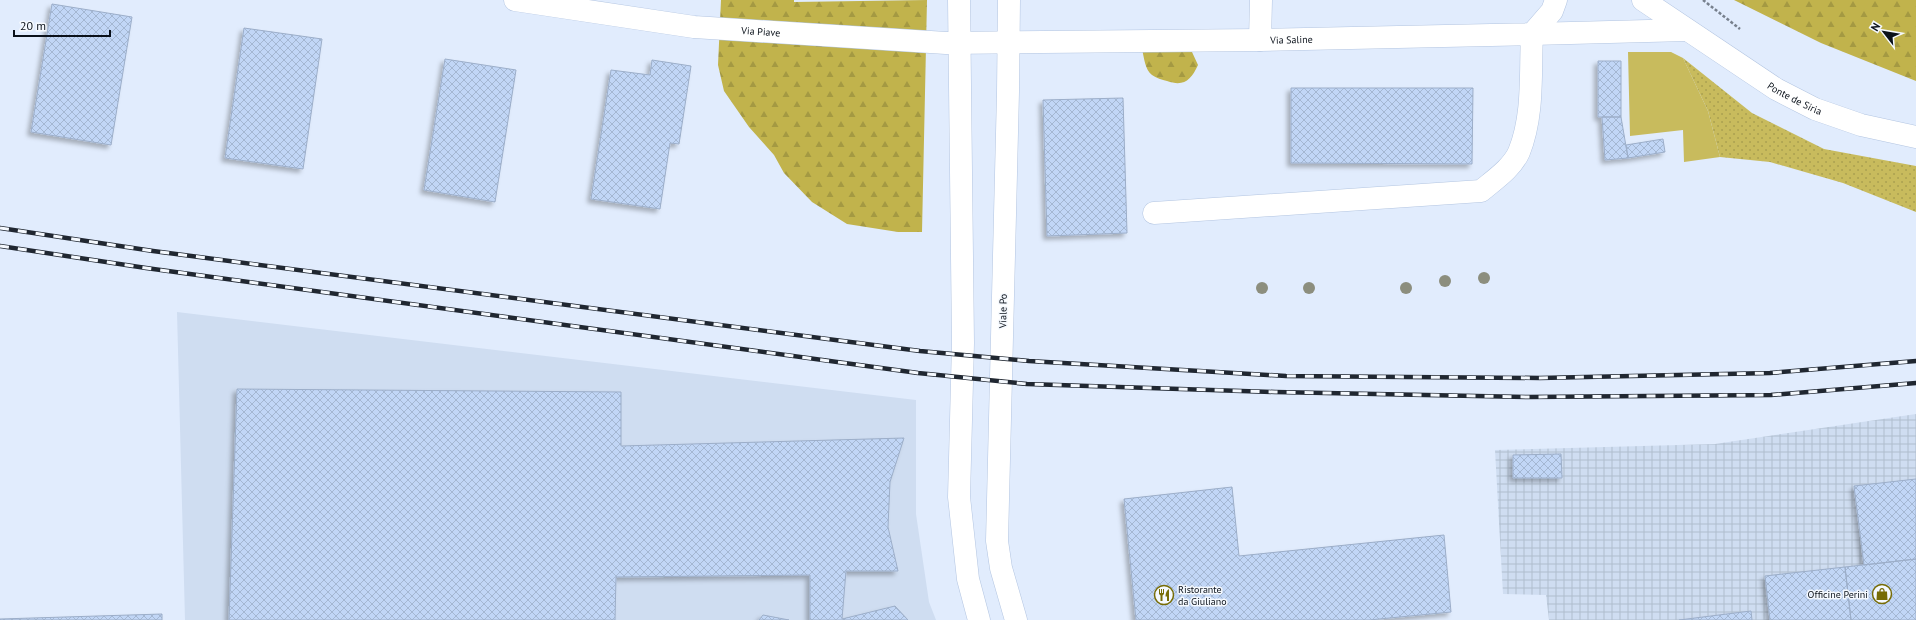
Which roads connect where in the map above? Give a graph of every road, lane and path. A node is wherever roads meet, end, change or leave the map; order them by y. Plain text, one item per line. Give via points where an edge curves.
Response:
1 (515, 0) edge
2 (960, 0) edge
3 (1008, 0) edge
4 (1261, 0) edge
5 (1556, 0) edge
6 (1643, 0) edge
7 (1703, 0) edge
8 (1687, 30) junction
9 (1744, 32) dead end
10 (1532, 34) junction
11 (1260, 40) junction
12 (1008, 41) junction
13 (960, 43) junction
14 (1916, 137) edge
15 (1154, 213) dead end
16 (979, 620) edge
17 (1016, 620) edge

1 - 13 street, Via Piave via 694,27
2 - 13 street
3 - 12 street, Viale Po
4 - 11 street
5 - 10 street via 1552,11
6 - 8 street, Ponte de Siria
7 - 9 path
8 - 10 street
8 - 14 street, Ponte de Siria via 1776,88 1815,109 1861,125
10 - 11 street, Via Saline
10 - 15 street via 1529,112 1518,152 1504,172 1481,190
11 - 12 street, Via Saline
12 - 13 street, Via Piave
12 - 17 street, Viale Po via 997,541 1001,568
13 - 16 street via 963,343 959,497 968,579

